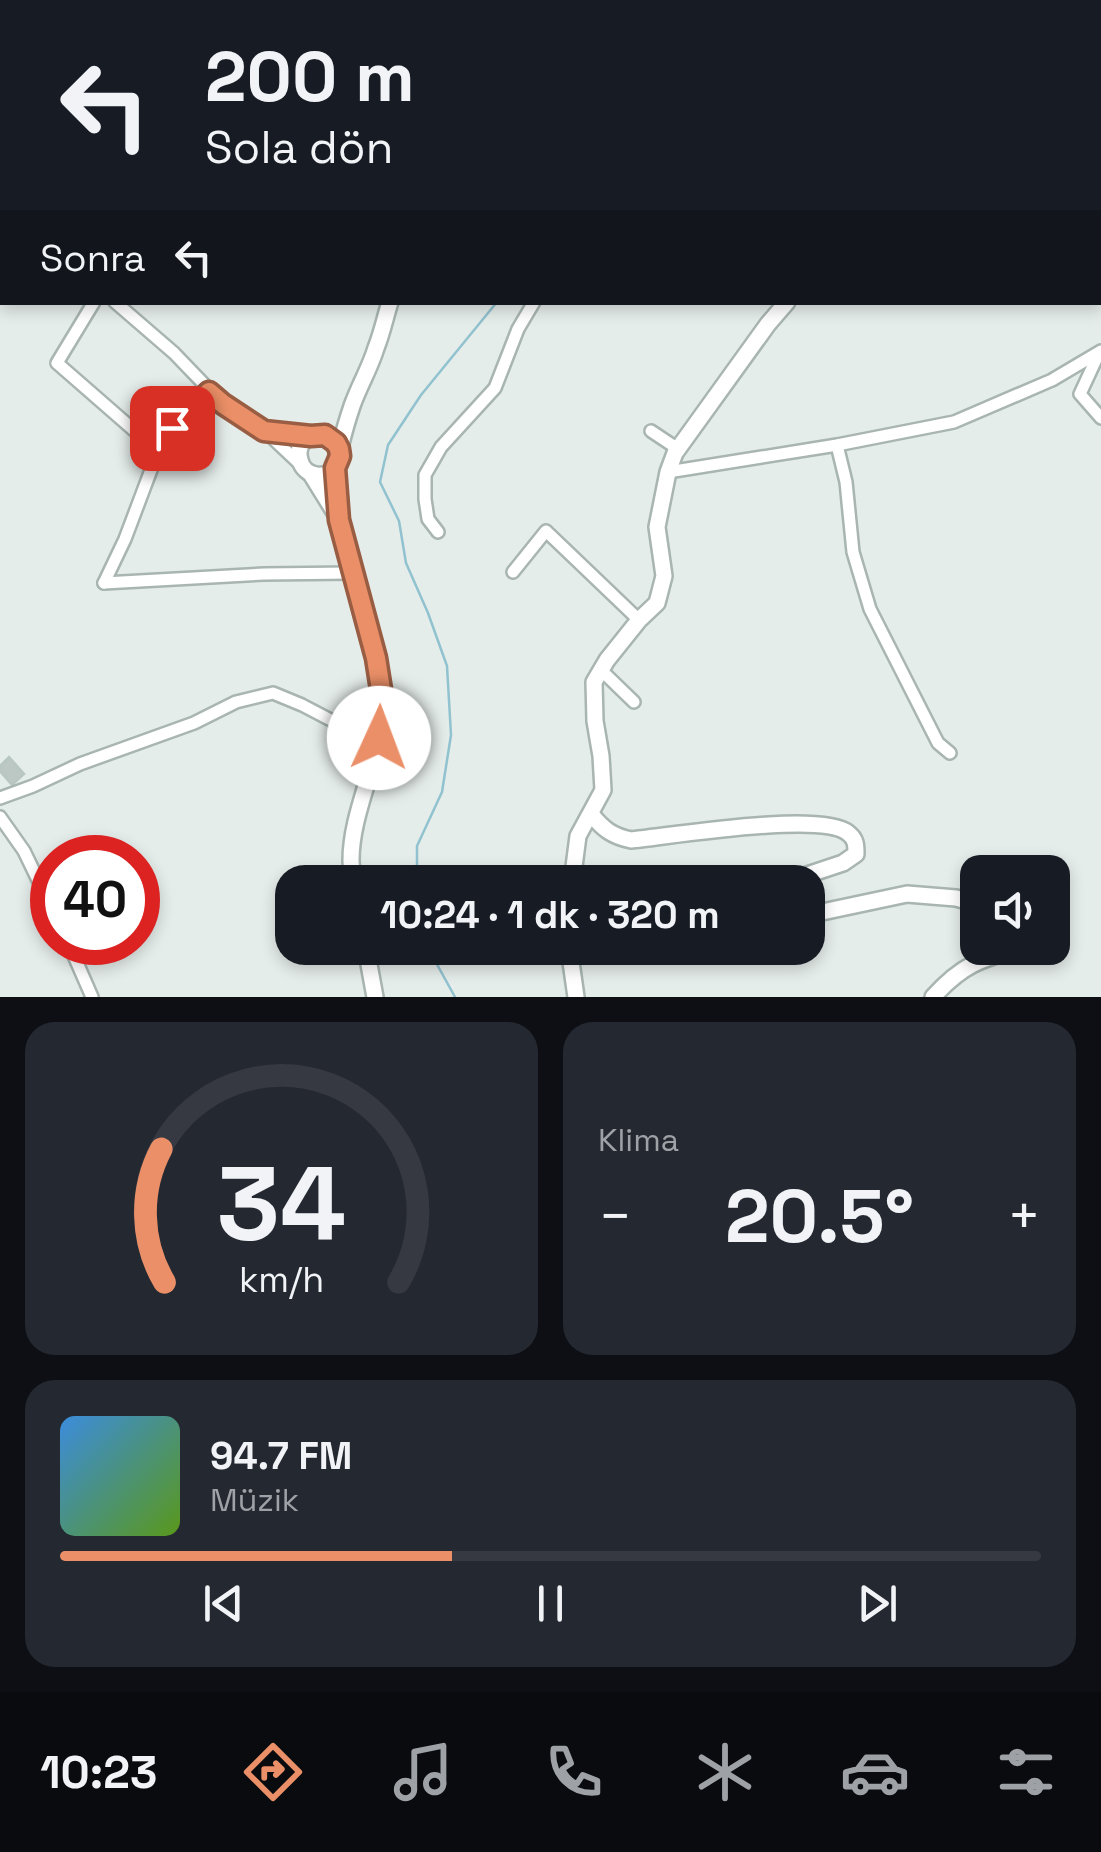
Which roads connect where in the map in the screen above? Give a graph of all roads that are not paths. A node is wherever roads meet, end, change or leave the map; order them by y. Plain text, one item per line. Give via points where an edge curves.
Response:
1 (92, 305) edge
2 (118, 305) edge
3 (389, 305) edge
4 (532, 305) edge
5 (784, 305) edge
6 (1100, 352) edge
7 (209, 392) junction
8 (353, 403) junction
9 (1101, 418) edge
10 (264, 431) junction
11 (651, 431) dead end
12 (316, 436) junction
13 (837, 445) junction
14 (339, 449) junction
15 (678, 449) junction
16 (159, 452) junction
17 (335, 468) junction
18 (306, 469) junction
19 (668, 472) junction
20 (339, 520) junction
21 (438, 532) dead end
22 (513, 572) dead end
23 (352, 574) junction
24 (640, 620) junction
25 (601, 670) junction
26 (634, 702) dead end
27 (379, 738) junction
28 (950, 754) dead end
29 (0, 798) edge
30 (592, 814) junction
31 (0, 816) edge
32 (30, 863) edge
33 (351, 865) edge
34 (574, 865) edge
35 (825, 869) edge
36 (960, 899) edge
37 (825, 911) edge
38 (78, 965) edge
39 (369, 965) edge
40 (571, 965) edge
41 (970, 965) edge
42 (92, 997) edge
43 (375, 997) edge
44 (576, 997) edge
45 (933, 997) edge

1 - 16 street via 57,363
2 - 7 street
3 - 8 street
4 - 21 street via 495,388 442,446 426,475 428,518
5 - 15 street
6 - 9 street via 1080,394
6 - 13 street via 954,422
7 - 10 street
7 - 16 street via 172,428
8 - 12 street
8 - 14 street
10 - 12 street
10 - 18 street
11 - 15 street
12 - 14 street via 331,438
12 - 18 street via 301,446
13 - 19 street
13 - 28 street via 852,552 870,608 938,743
14 - 17 street
15 - 19 street
16 - 23 street via 104,583
17 - 18 street via 324,475
17 - 20 street
18 - 20 street
19 - 24 street via 657,527 664,576 657,603
20 - 23 street
22 - 24 street via 546,531
23 - 27 street via 382,696
24 - 25 street
25 - 26 street
25 - 30 street via 594,682 603,790
27 - 29 street via 272,693
27 - 33 street
30 - 34 street via 578,836
30 - 35 street via 603,829 631,840 774,824 846,830 856,854
31 - 32 street
36 - 37 street via 906,894
38 - 42 street
39 - 43 street
40 - 44 street
41 - 45 street

